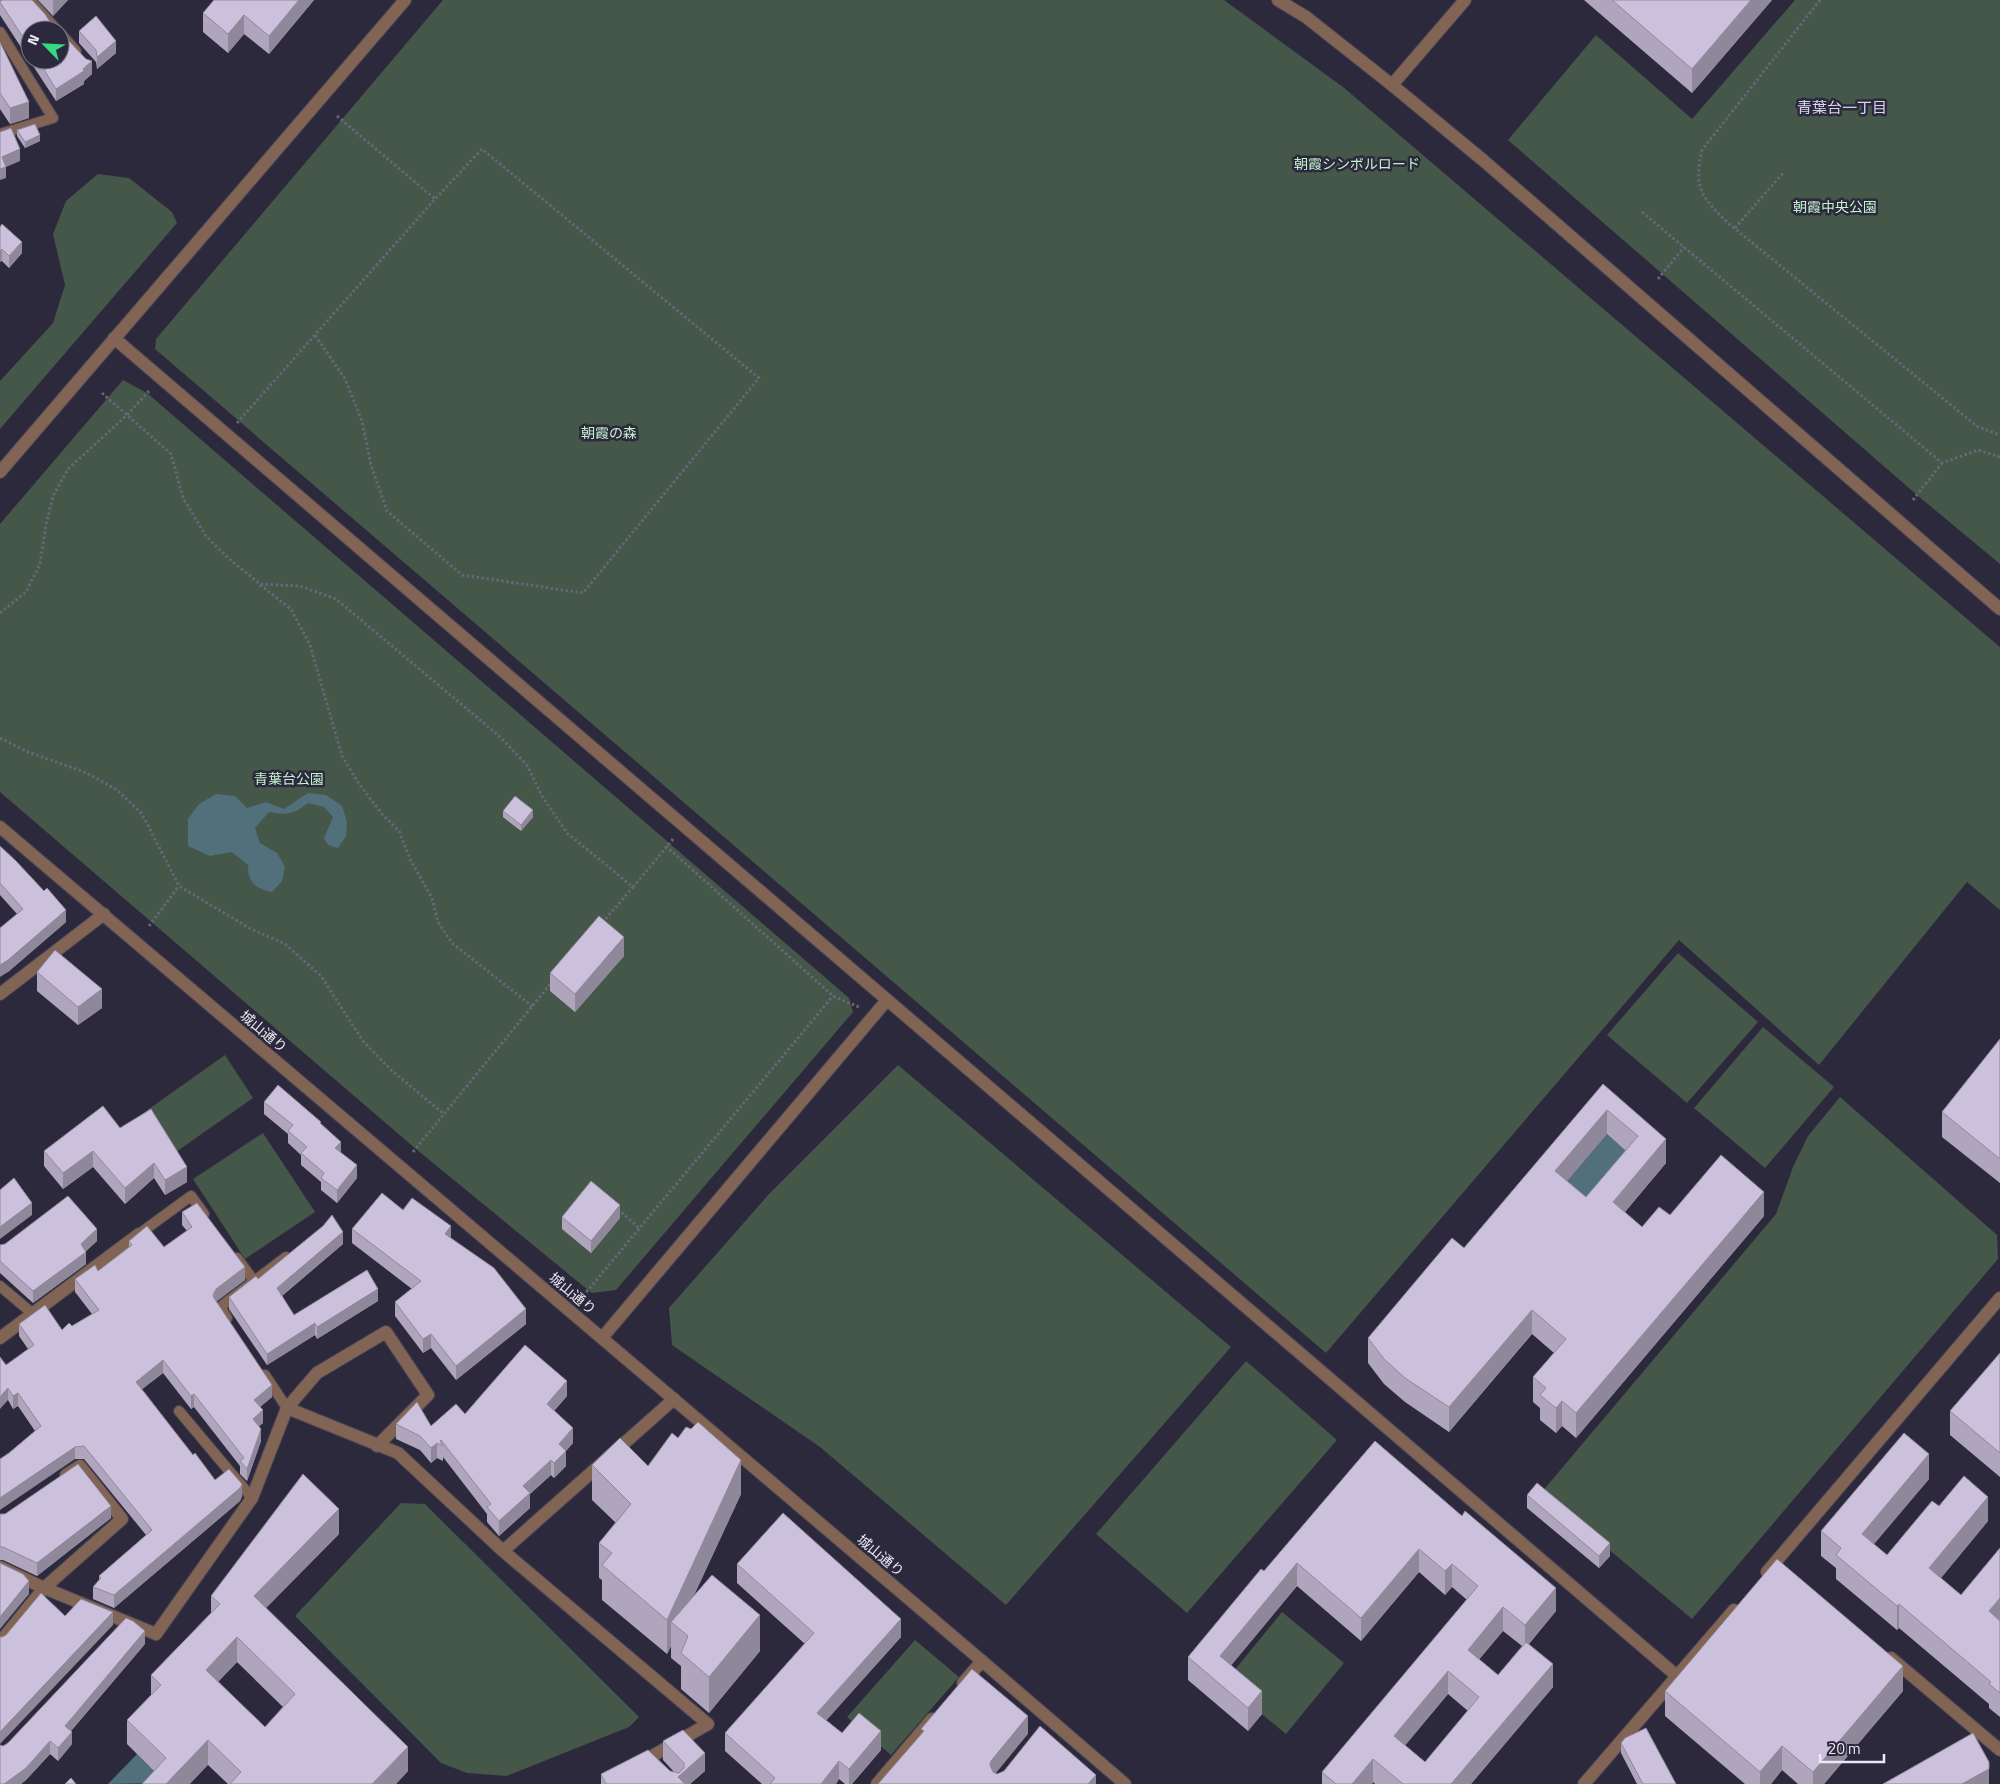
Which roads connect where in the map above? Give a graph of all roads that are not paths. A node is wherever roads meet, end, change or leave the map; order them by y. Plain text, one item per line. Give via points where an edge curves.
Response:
1 (30, 0) edge
2 (405, 0) edge
3 (1278, 0) edge
4 (1465, 0) edge
5 (48, 20) edge
6 (0, 32) edge
7 (70, 44) edge
8 (85, 60) edge
9 (1392, 85) junction
10 (0, 134) edge
11 (114, 338) junction
12 (0, 472) edge
13 (2000, 609) edge
14 (0, 826) edge
15 (104, 914) junction
16 (0, 994) edge
17 (887, 1000) junction
18 (208, 1219) edge
19 (139, 1234) joint
20 (297, 1248) edge
21 (231, 1250) edge
22 (254, 1281) junction
23 (0, 1286) edge
24 (2000, 1298) edge
25 (32, 1313) junction
26 (235, 1330) edge
27 (0, 1338) edge
28 (602, 1338) junction
29 (261, 1369) edge
30 (674, 1399) junction
31 (287, 1408) junction
32 (179, 1411) dead end
33 (377, 1446) junction
34 (56, 1482) edge
35 (252, 1498) junction
36 (503, 1551) junction
37 (1777, 1560) junction
38 (0, 1567) edge
39 (1787, 1568) edge
40 (1761, 1579) edge
41 (44, 1588) junction
42 (1741, 1602) edge
43 (0, 1642) edge
44 (1878, 1646) edge
45 (982, 1661) junction
46 (1677, 1676) junction
47 (958, 1690) edge
48 (939, 1712) edge
49 (2000, 1750) edge
50 (633, 1767) edge
51 (877, 1784) edge
52 (1125, 1784) edge
53 (1584, 1784) edge

1 - 5 lane
2 - 11 street
3 - 9 street via 1306,17
4 - 9 street
6 - 10 lane via 52,118
7 - 8 lane
9 - 13 street
11 - 12 street
11 - 17 street
14 - 15 street, 城山通り
15 - 16 street
15 - 28 street, 城山通り
17 - 28 street
17 - 46 street
18 - 19 lane via 191,1196
19 - 25 street
20 - 22 lane
21 - 22 lane
22 - 26 lane via 220,1307
23 - 25 lane
24 - 37 street
25 - 27 street
28 - 30 street, 城山通り
29 - 31 lane
30 - 36 street
30 - 45 street, 城山通り
31 - 33 street
31 - 33 street via 317,1373 386,1332 428,1395
31 - 35 street
32 - 35 lane
33 - 36 street via 398,1453
34 - 41 street via 80,1466 122,1519
35 - 41 street via 156,1634 122,1626
36 - 50 street via 708,1724 653,1761
37 - 39 street
37 - 40 street
38 - 41 street
41 - 43 street
42 - 46 street
44 - 49 street
45 - 47 street
45 - 52 street, 城山通り via 1047,1724
46 - 53 street
48 - 51 street

